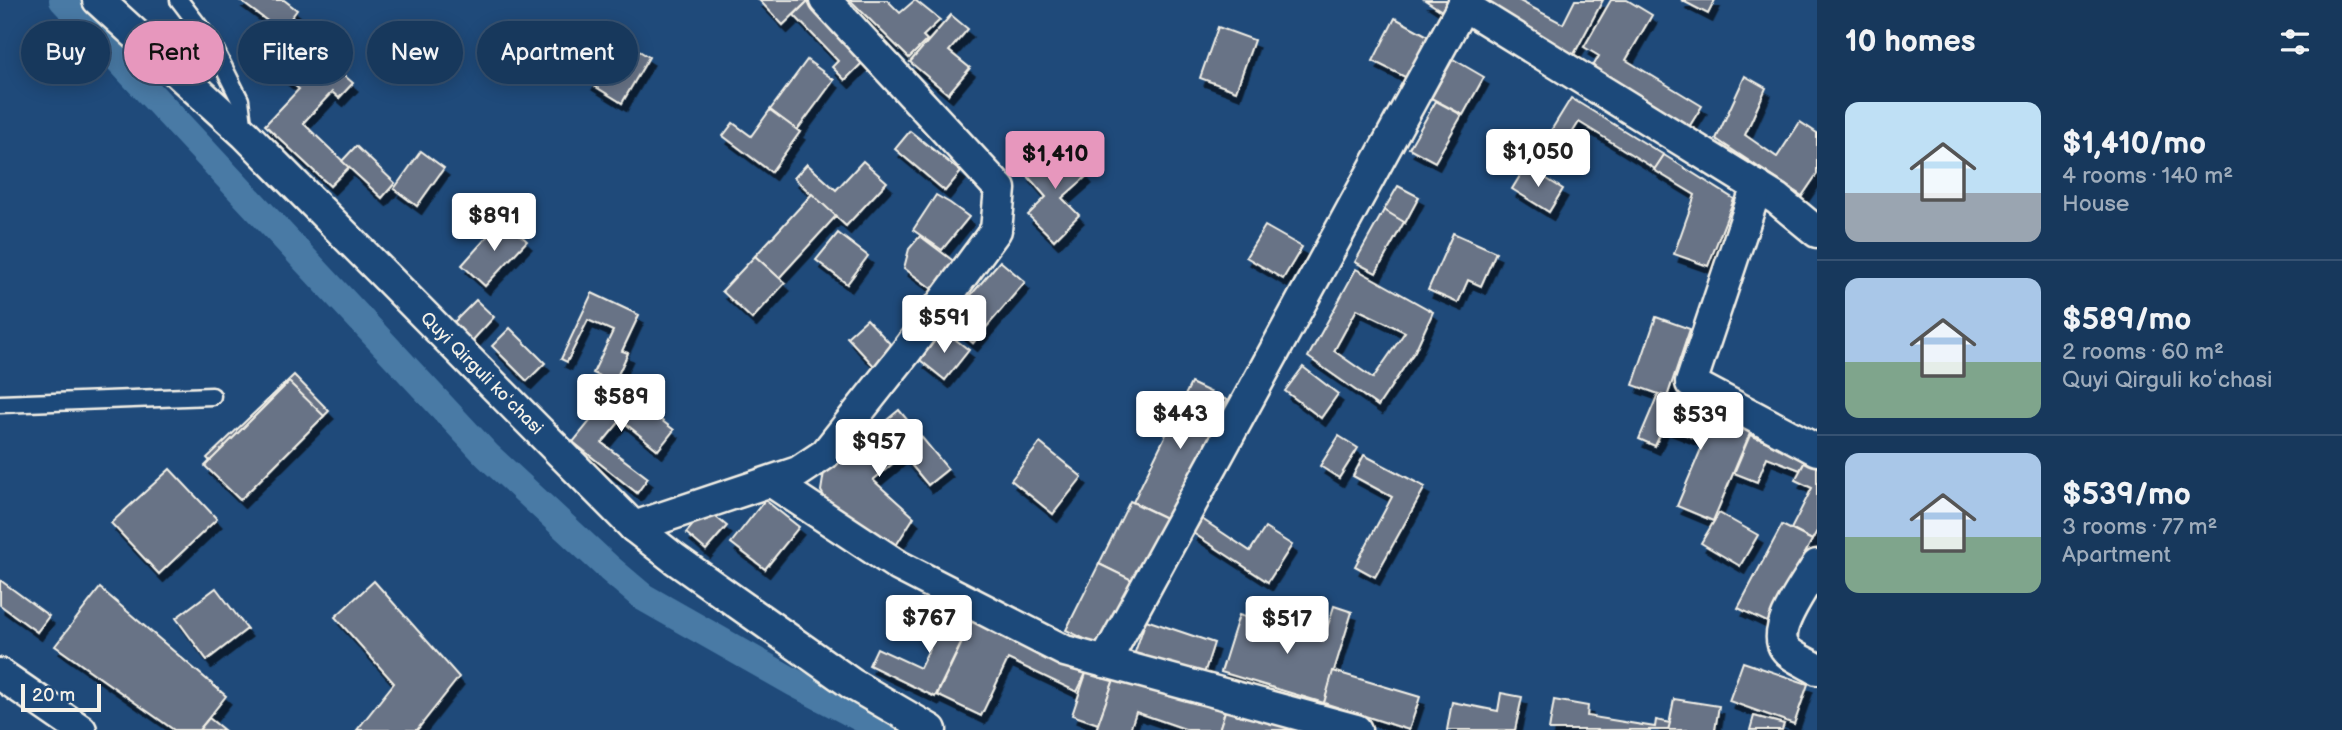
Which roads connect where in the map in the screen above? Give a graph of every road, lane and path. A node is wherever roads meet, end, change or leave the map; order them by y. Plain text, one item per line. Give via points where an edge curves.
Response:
1 (98, 0) edge
2 (179, 0) edge
3 (825, 0) edge
4 (1465, 3) edge
5 (245, 134) junction
6 (1757, 186) junction
7 (1817, 232) edge
8 (212, 396) dead end
9 (0, 404) edge
10 (1817, 450) edge
11 (772, 482) junction
12 (634, 527) junction
13 (1817, 565) edge
14 (1104, 662) junction
15 (1817, 669) edge
16 (0, 674) edge
17 (81, 730) edge
18 (932, 730) edge
19 (1356, 730) edge

1 - 5 street, Quyi Qirguli koʻchasi
2 - 5 lane via 211,42 240,100
3 - 11 street via 1000,189 996,230 825,454
4 - 6 street
4 - 14 street
5 - 12 street, Quyi Qirguli koʻchasi
6 - 7 street
6 - 10 street via 1691,383
8 - 9 lane
11 - 12 street
11 - 14 street via 899,566 1065,651
12 - 18 street, Quyi Qirguli koʻchasi via 852,684
13 - 15 street via 1786,618 1781,640 1786,650
14 - 19 street
16 - 17 street

